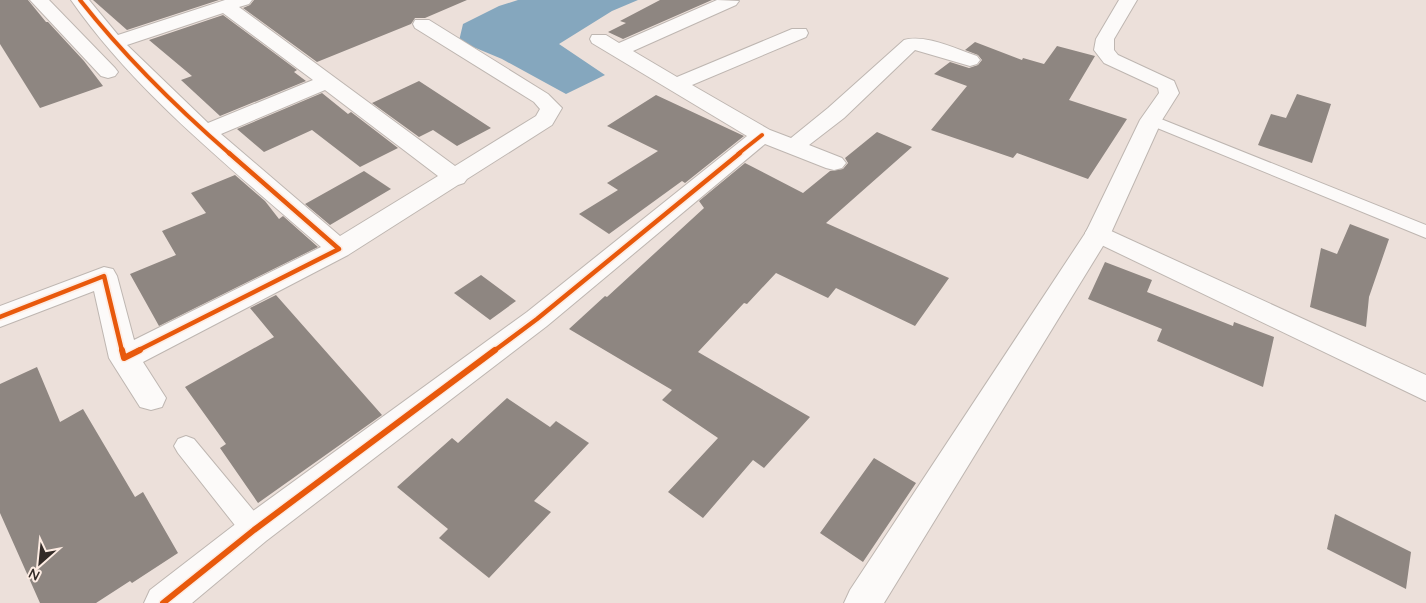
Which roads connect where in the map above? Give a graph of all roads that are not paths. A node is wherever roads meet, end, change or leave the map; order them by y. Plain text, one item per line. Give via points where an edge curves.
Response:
1 (39, 0) edge
2 (1128, 0) edge
3 (730, 1) edge
4 (90, 3) edge
5 (235, 3) edge
6 (422, 24) dead end
7 (799, 33) dead end
8 (599, 39) dead end
9 (114, 43) junction
10 (618, 50) junction
11 (970, 60) dead end
12 (108, 72) dead end
13 (328, 81) junction
14 (677, 84) junction
15 (1151, 120) junction
16 (204, 133) junction
17 (762, 135) junction
18 (795, 146) junction
19 (834, 163) dead end
20 (456, 178) junction
21 (1098, 232) junction
22 (1426, 232) edge
23 (339, 249) junction
24 (0, 317) edge
25 (124, 358) junction
26 (1426, 389) edge
27 (151, 398) dead end
28 (186, 446) dead end
29 (254, 530) junction
30 (163, 603) edge
31 (863, 603) edge

1 - 12 street
2 - 15 street via 1105,38 1104,50 1112,59 1167,85 1169,93
3 - 10 street
4 - 9 street
5 - 9 street
5 - 13 street
6 - 20 street via 541,98 551,108 544,120
7 - 14 street
8 - 10 street
9 - 16 street
10 - 14 street
11 - 18 street via 928,46 911,44
13 - 16 street
13 - 20 street
14 - 17 street
15 - 21 street
15 - 22 lane
16 - 23 street
17 - 18 street
17 - 29 street via 537,319
18 - 19 street
20 - 23 street
21 - 26 street
21 - 31 street
23 - 25 street
24 - 25 street via 104,276
25 - 27 street
28 - 29 lane
29 - 30 street

